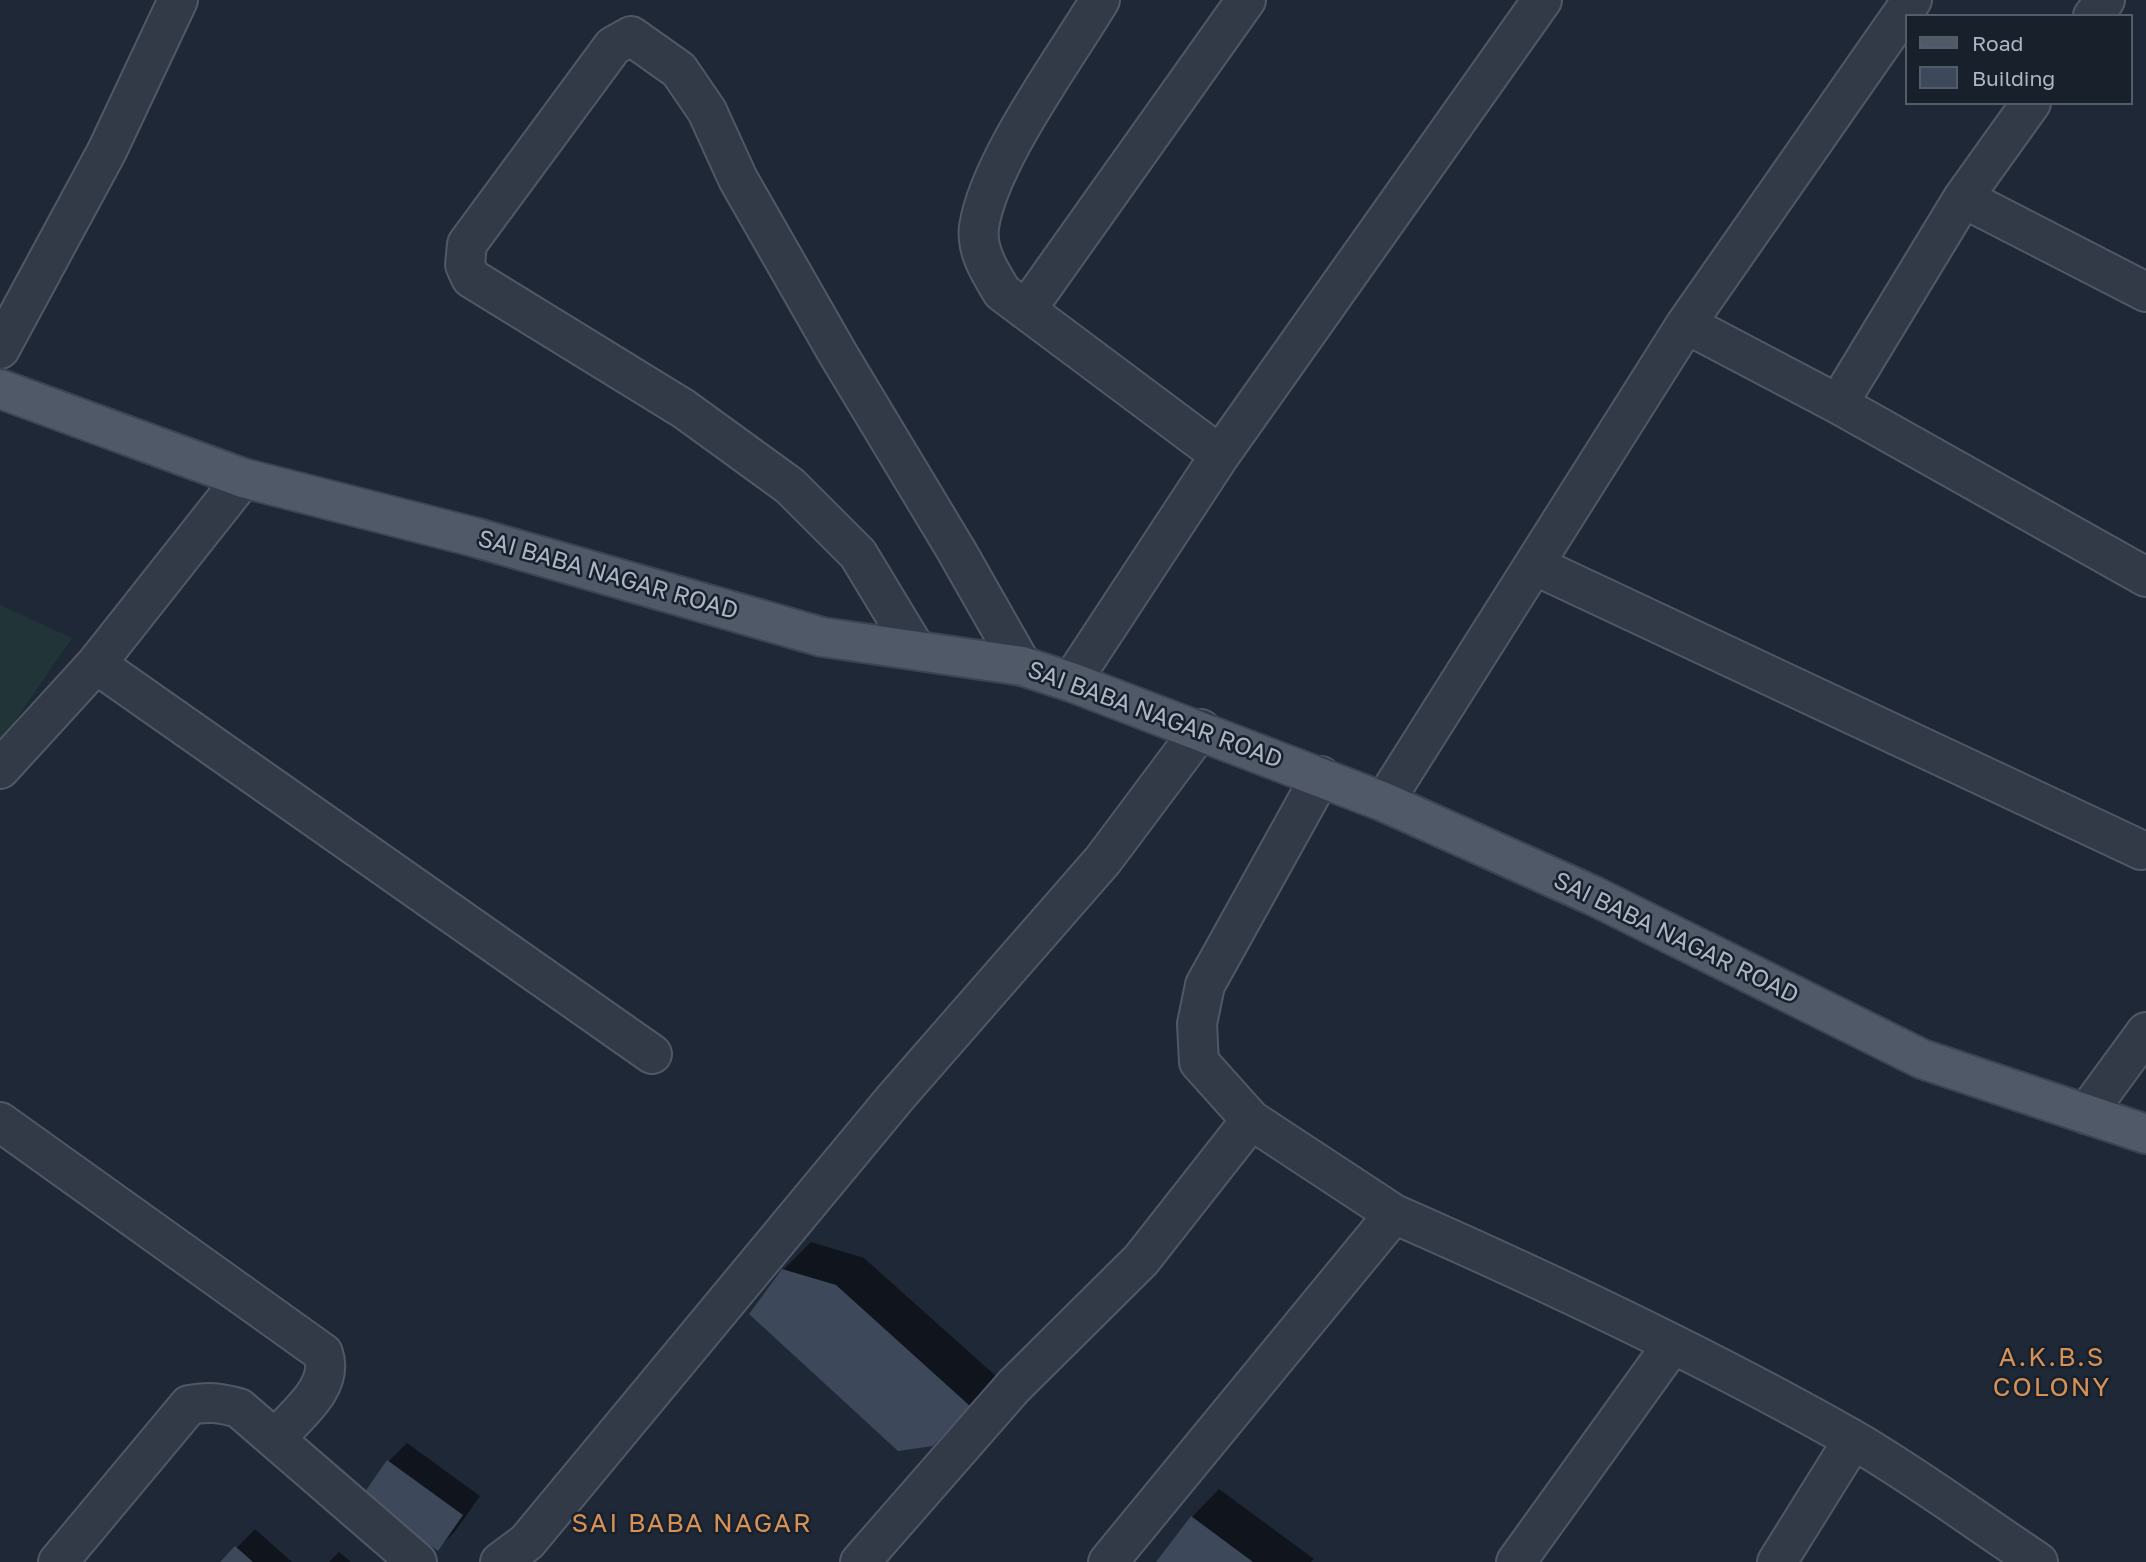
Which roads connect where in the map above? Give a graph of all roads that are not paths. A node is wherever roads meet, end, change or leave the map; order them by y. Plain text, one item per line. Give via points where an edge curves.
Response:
1 (178, 0) edge
2 (1100, 0) edge
3 (1246, 0) edge
4 (1542, 0) edge
5 (1912, 0) edge
6 (2030, 105) edge
7 (1964, 198) junction
8 (2146, 292) edge
9 (1026, 310) junction
10 (1686, 324) junction
11 (0, 349) edge
12 (0, 389) edge
13 (1838, 404) junction
14 (1220, 455) junction
15 (243, 478) junction
16 (1536, 566) junction
17 (2146, 577) edge
18 (916, 650) junction
19 (96, 664) junction
20 (1022, 666) junction
21 (1071, 682) junction
22 (1201, 729) junction
23 (0, 769) edge
24 (1321, 776) junction
25 (1384, 802) junction
26 (2141, 850) dead end
27 (2146, 1032) edge
28 (652, 1054) dead end
29 (2086, 1114) junction
30 (1251, 1120) junction
31 (0, 1122) edge
32 (2146, 1134) edge
33 (1394, 1214) junction
34 (1672, 1345) junction
35 (275, 1439) junction
36 (1853, 1440) junction
37 (58, 1562) edge
38 (417, 1562) edge
39 (500, 1562) edge
40 (860, 1562) edge
41 (1108, 1562) edge
42 (1516, 1562) edge
43 (1777, 1562) edge
44 (2038, 1562) edge

1 - 11 street via 107,151
2 - 9 street via 1001,163 979,228 984,261 1002,292
3 - 9 street
4 - 14 street
5 - 10 street
6 - 7 street
7 - 8 street
7 - 13 street
9 - 14 street
10 - 13 street
10 - 16 street
12 - 15 main road, SAI BABA NAGAR ROAD
13 - 17 street
14 - 21 street
15 - 18 main road, SAI BABA NAGAR ROAD via 474,537 822,637
15 - 19 street
16 - 25 street
16 - 26 street
18 - 20 main road, SAI BABA NAGAR ROAD
18 - 20 street via 858,554 790,486 684,409 471,278 465,265 467,244 613,47 631,36 679,70 707,111 738,179
19 - 23 street
19 - 28 street
20 - 21 main road, SAI BABA NAGAR ROAD
21 - 22 main road, SAI BABA NAGAR ROAD
22 - 24 main road, SAI BABA NAGAR ROAD
22 - 39 street via 1103,860 897,1097 535,1532
24 - 25 main road, SAI BABA NAGAR ROAD
24 - 30 street via 1205,985 1197,1024 1199,1062
25 - 29 main road, SAI BABA NAGAR ROAD via 1594,896 1922,1059
27 - 29 street
29 - 32 main road, SAI BABA NAGAR ROAD
30 - 33 street
30 - 40 street via 1141,1260 1014,1385
31 - 35 street via 323,1353 328,1367 324,1383
33 - 34 street via 1500,1260
33 - 41 street
34 - 36 street
34 - 42 street
35 - 37 street via 239,1408 220,1402 189,1405
35 - 38 street
36 - 43 street
36 - 44 street

